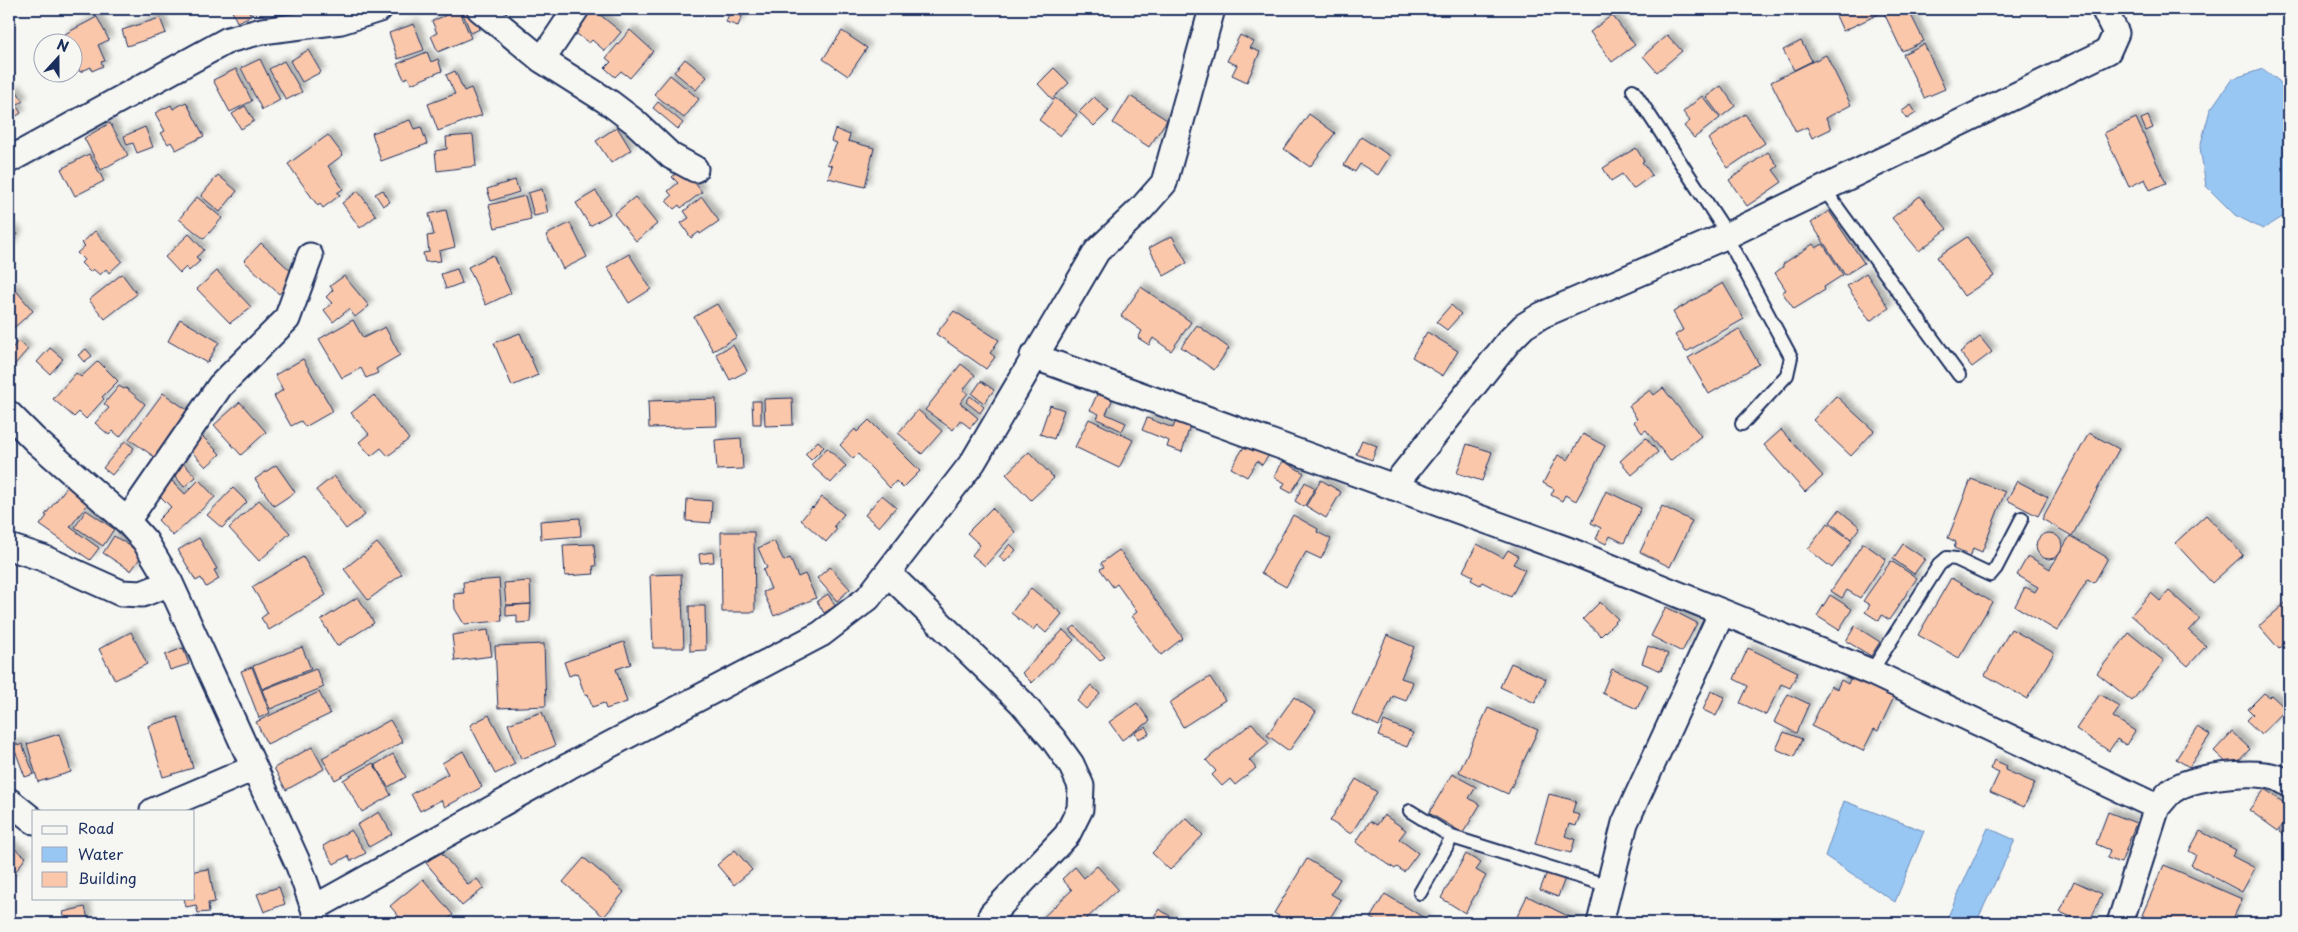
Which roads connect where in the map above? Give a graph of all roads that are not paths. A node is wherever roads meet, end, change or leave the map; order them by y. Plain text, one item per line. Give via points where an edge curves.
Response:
1 (379, 9) edge
2 (480, 9) edge
3 (576, 9) edge
4 (1212, 9) edge
5 (2104, 9) edge
6 (542, 60) junction
7 (1633, 90) dead end
8 (9, 160) edge
9 (695, 169) dead end
10 (1824, 189) junction
11 (1727, 236) junction
12 (310, 256) dead end
13 (1033, 356) junction
14 (1959, 374) dead end
15 (9, 414) edge
16 (1742, 424) dead end
17 (1393, 486) junction
18 (2022, 518) dead end
19 (127, 521) junction
20 (9, 547) edge
21 (889, 574) junction
22 (170, 583) junction
23 (1722, 612) junction
24 (1871, 672) junction
25 (254, 768) junction
26 (2289, 784) edge
27 (9, 801) edge
28 (2157, 807) junction
29 (155, 810) edge
30 (1410, 811) dead end
31 (32, 819) edge
32 (1452, 837) junction
33 (1609, 886) junction
34 (1420, 893) dead end
35 (992, 914) dead end
36 (316, 916) edge
37 (1600, 923) edge
38 (2120, 923) edge

1 - 8 street via 341,21 262,31 228,40
2 - 6 street
3 - 6 street
4 - 13 street via 1164,183 1097,250
5 - 10 street via 2116,33 2108,51
6 - 9 street via 610,103 671,156
7 - 11 lane
10 - 11 street
10 - 14 lane
11 - 16 lane via 1791,357 1787,375
11 - 17 street via 1542,315 1524,326 1508,341
12 - 19 street via 287,319 220,386
13 - 17 street
13 - 21 street via 973,462
15 - 19 street
17 - 23 street via 1573,552
18 - 24 lane via 1990,575 1956,559 1947,558 1939,565
19 - 22 street via 145,541
20 - 22 street via 120,593 142,594
21 - 35 street via 1021,702 1071,764 1081,786 1080,809 1067,835
21 - 36 street via 868,598 821,634 569,766
22 - 25 street
23 - 24 street
23 - 33 street via 1625,823
24 - 28 street
25 - 29 street
25 - 36 street via 298,866
26 - 28 street via 2276,777 2253,774 2210,779 2188,783 2172,791
27 - 31 street
28 - 38 street
30 - 32 lane
32 - 33 lane
32 - 34 lane
33 - 37 street

